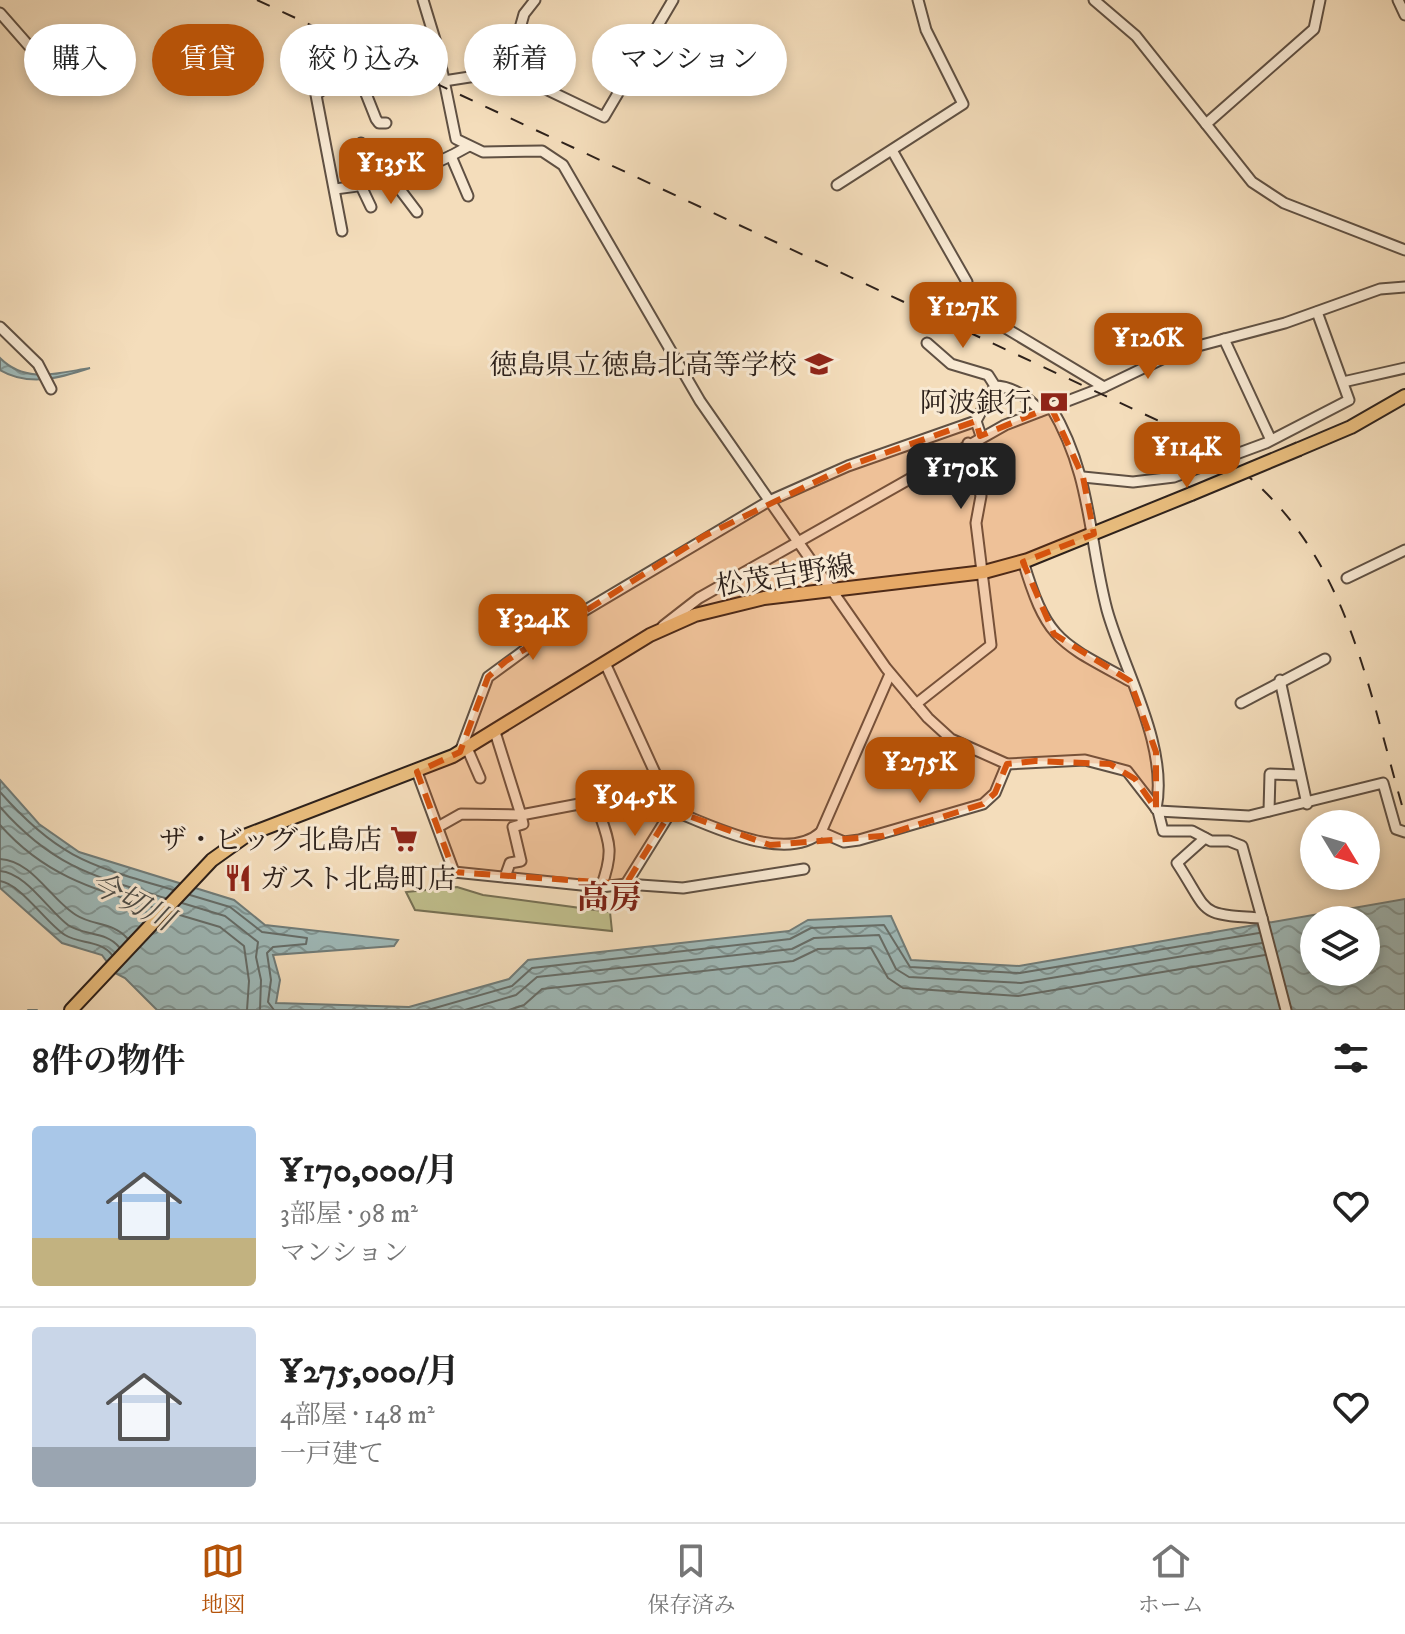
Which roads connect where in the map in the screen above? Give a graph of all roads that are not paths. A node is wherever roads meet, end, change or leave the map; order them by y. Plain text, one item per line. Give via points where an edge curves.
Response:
1 (423, 0) edge
2 (535, 0) edge
3 (673, 0) edge
4 (918, 0) edge
5 (1094, 0) edge
6 (1320, 0) edge
7 (1398, 0) edge
8 (0, 13) edge
9 (1405, 15) edge
10 (429, 24) edge
11 (521, 24) edge
12 (24, 40) edge
13 (316, 96) edge
14 (367, 96) edge
15 (446, 96) edge
16 (560, 96) edge
17 (386, 123) dead end
18 (1206, 124) junction
19 (361, 143) dead end
20 (469, 146) junction
21 (893, 152) junction
22 (451, 156) junction
23 (392, 179) junction
24 (380, 183) junction
25 (837, 185) dead end
26 (361, 186) junction
27 (335, 189) junction
28 (468, 196) dead end
29 (371, 207) dead end
30 (417, 212) dead end
31 (342, 231) dead end
32 (1405, 250) edge
33 (1405, 287) edge
34 (1317, 312) junction
35 (0, 327) edge
36 (1224, 339) junction
37 (927, 343) dead end
38 (1405, 368) edge
39 (1343, 382) junction
40 (995, 386) junction
41 (1104, 387) junction
42 (51, 389) dead end
43 (1405, 396) edge
44 (1051, 407) junction
45 (1040, 411) junction
46 (976, 421) junction
47 (981, 436) junction
48 (1270, 438) junction
49 (968, 443) junction
50 (1083, 477) junction
51 (769, 501) junction
52 (1094, 534) junction
53 (797, 541) junction
54 (1405, 550) edge
55 (1023, 561) junction
56 (984, 572) junction
57 (1347, 578) dead end
58 (830, 590) junction
59 (650, 635) junction
60 (1325, 659) dead end
61 (605, 663) junction
62 (890, 674) junction
63 (1280, 680) junction
64 (1130, 681) junction
65 (1241, 703) dead end
66 (916, 704) junction
67 (495, 732) junction
68 (464, 750) junction
69 (1007, 764) junction
70 (417, 772) junction
71 (1300, 775) junction
72 (480, 778) dead end
73 (1307, 804) junction
74 (672, 810) junction
75 (1157, 810) junction
76 (1269, 811) junction
77 (521, 815) junction
78 (438, 827) junction
79 (821, 832) junction
80 (1405, 832) edge
81 (1205, 838) junction
82 (804, 869) dead end
83 (505, 877) junction
84 (626, 884) junction
85 (601, 887) junction
86 (1263, 920) junction
87 (71, 1010) edge
88 (1286, 1010) edge

1 - 10 street
2 - 11 street
3 - 16 street via 604,117
4 - 21 street via 926,30 963,104
5 - 18 street via 1136,36
6 - 18 street via 1314,29
7 - 9 street
8 - 12 street
13 - 27 street
14 - 17 street via 376,119
15 - 20 street via 456,139
18 - 32 street via 1266,193
19 - 24 street via 350,154
20 - 22 street
20 - 51 street via 483,152 542,151 563,165 700,401
21 - 25 street
21 - 41 street via 967,282 967,305
22 - 23 street
22 - 28 street
23 - 24 street
23 - 30 street
24 - 26 street
26 - 27 street
26 - 29 street
27 - 31 street
33 - 34 street via 1380,289
34 - 36 street
34 - 39 street
35 - 42 street via 38,364
36 - 41 street via 1179,351
36 - 48 street
37 - 40 street via 951,364 988,375
38 - 39 street
39 - 48 street via 1349,400
40 - 45 street via 1030,399
40 - 46 street
41 - 44 street
43 - 52 main road, 松茂吉野線, bridge via 1351,427
44 - 45 street
44 - 50 street
45 - 47 street
46 - 47 street
46 - 51 street via 848,466
47 - 49 street
48 - 50 street via 1174,477 1133,482
49 - 53 street
49 - 56 street via 981,496 976,523
50 - 52 street
51 - 53 street
51 - 68 street via 632,579 506,661 488,677
52 - 55 main road, 松茂吉野線
52 - 64 street via 1095,561
53 - 58 street
53 - 59 street via 699,598
54 - 57 street
55 - 56 main road, 松茂吉野線
55 - 64 street via 1039,609 1054,634
56 - 58 main road, 松茂吉野線
56 - 66 street via 991,645
58 - 59 main road, 松茂吉野線 via 764,598 695,615
58 - 62 street
59 - 61 main road, 松茂吉野線
60 - 63 street
61 - 67 main road, 松茂吉野線
61 - 74 street
62 - 66 street
62 - 79 street
63 - 65 street
63 - 71 street
64 - 75 street via 1156,752
66 - 69 street via 951,739
67 - 68 main road, 松茂吉野線
67 - 77 street
68 - 70 main road, 松茂吉野線
68 - 72 street
69 - 75 street via 1110,764 1135,779
69 - 79 street via 995,793 983,804 859,840 844,842
70 - 78 street
70 - 87 main road, 松茂吉野線 via 247,835 212,860
71 - 73 street
71 - 76 street via 1270,774
73 - 76 street
73 - 80 street via 1383,783 1396,829
74 - 79 street via 770,845 815,838
74 - 84 street
75 - 76 street via 1249,816
75 - 81 street via 1163,831 1192,831
77 - 78 street via 461,814
77 - 83 street via 523,824 513,827 521,861 510,863
77 - 85 street via 595,801 612,859
78 - 83 street via 454,872
81 - 86 street via 1242,846
81 - 86 street via 1177,863 1199,903 1215,915
82 - 84 street via 683,888
83 - 85 street
84 - 85 street
86 - 88 street

